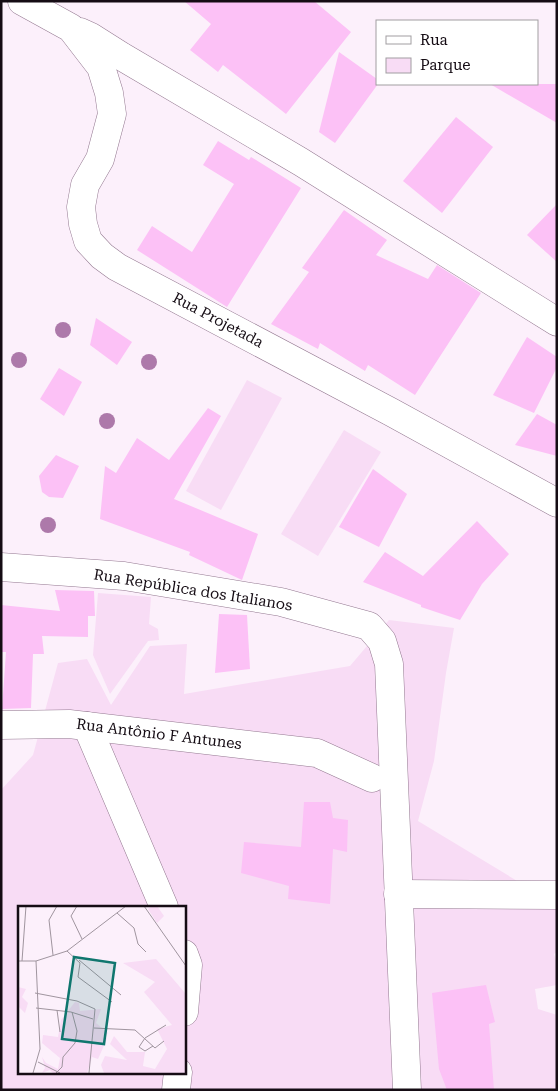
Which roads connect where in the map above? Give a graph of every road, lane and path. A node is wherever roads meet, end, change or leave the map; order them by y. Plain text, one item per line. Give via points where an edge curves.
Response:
1 (22, 1) edge
2 (71, 28) junction
3 (557, 322) edge
4 (557, 503) edge
5 (1, 567) edge
6 (1, 725) edge
7 (87, 726) junction
8 (372, 778) dead end
9 (398, 894) junction
10 (557, 895) edge
11 (164, 906) edge
12 (185, 957) edge
13 (185, 1000) edge
14 (178, 1074) edge
15 (176, 1090) edge
16 (407, 1090) edge

1 - 2 street, Rua Projetada
2 - 3 street, Rua Projetada via 301,162
2 - 4 street, Rua Projetada via 101,67 110,93 112,114 100,159 85,185 81,207 88,241 102,256
5 - 9 street, Rua República dos Italianos via 124,576 281,602 369,626 382,641 388,664
6 - 7 street, Rua Antônio F Antunes
7 - 8 street, Rua Antônio F Antunes via 317,753
7 - 11 street
9 - 10 street
9 - 16 street, Rua República dos Italianos
12 - 13 street via 188,965
14 - 15 street

